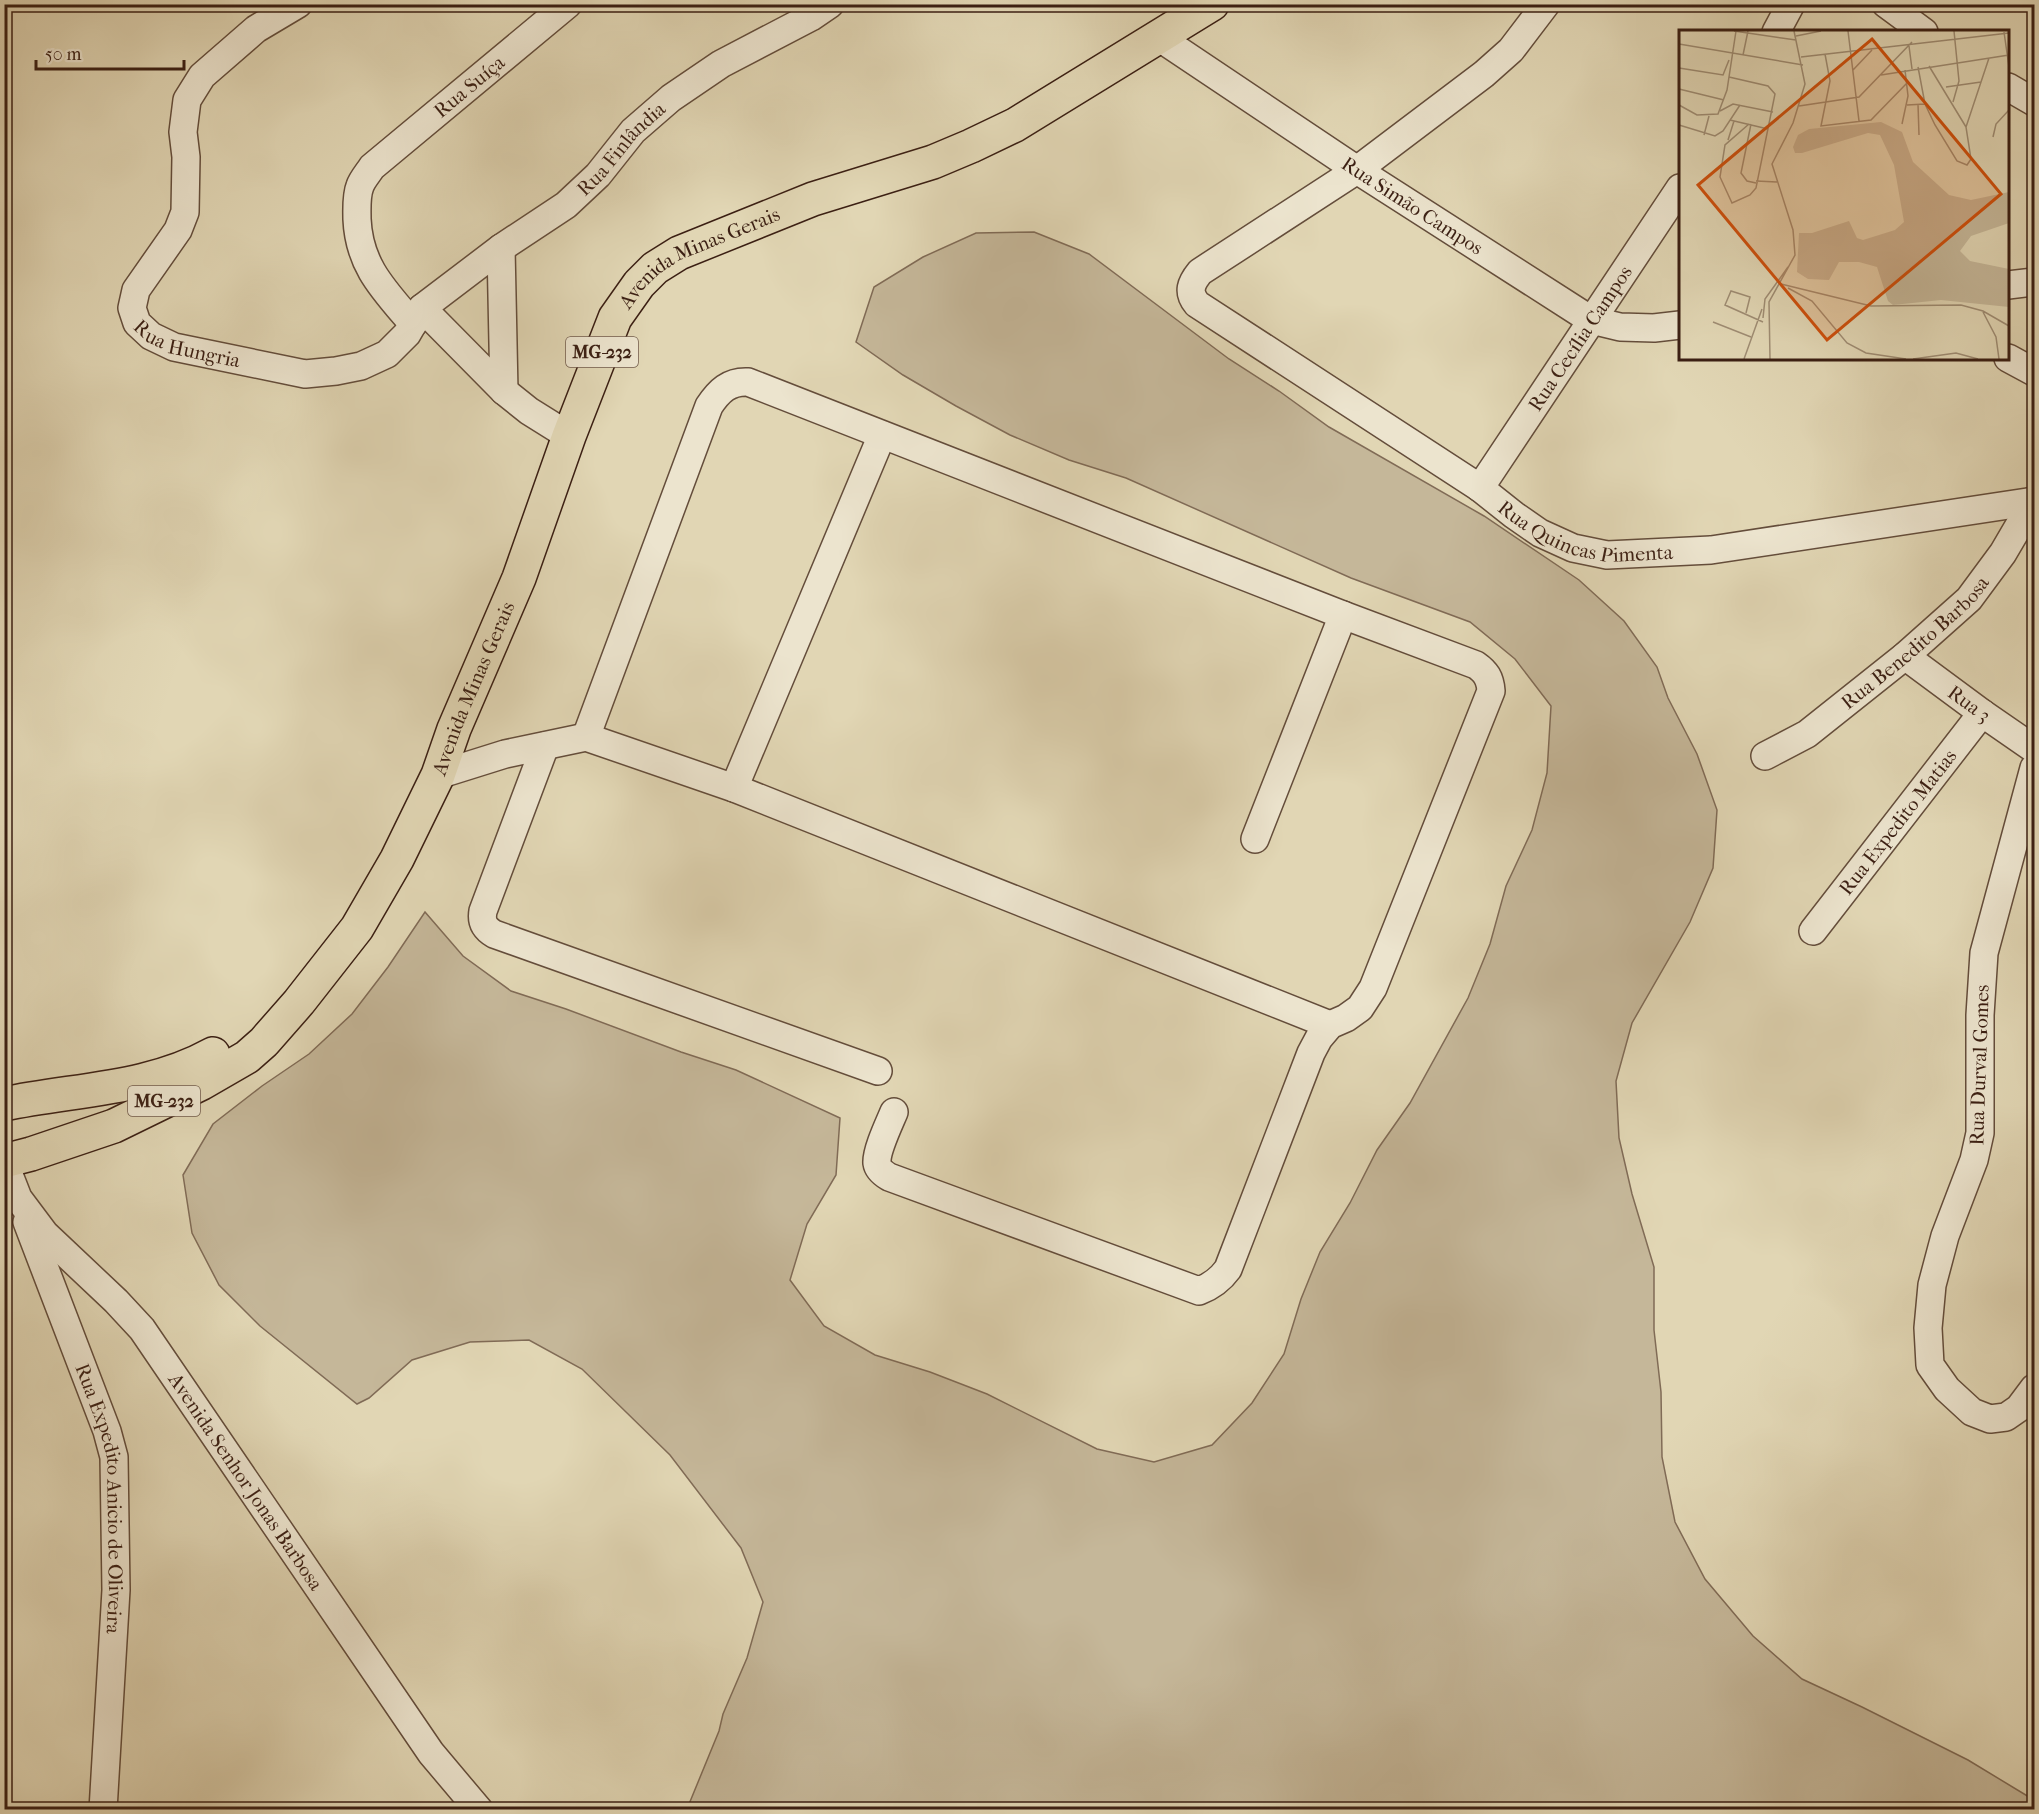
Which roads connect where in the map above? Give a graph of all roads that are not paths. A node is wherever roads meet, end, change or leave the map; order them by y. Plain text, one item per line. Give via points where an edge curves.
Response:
1 (298, 4) edge
2 (568, 4) edge
3 (1212, 4) edge
4 (1546, 4) edge
5 (1791, 4) edge
6 (1886, 4) edge
7 (815, 9) edge
8 (1777, 30) edge
9 (1921, 30) edge
10 (1160, 38) junction
11 (2009, 88) edge
12 (2034, 102) edge
13 (1357, 170) junction
14 (1679, 190) edge
15 (501, 248) junction
16 (2034, 282) edge
17 (2009, 285) edge
18 (417, 316) junction
19 (1592, 320) junction
20 (1679, 324) edge
21 (2009, 359) edge
22 (2034, 372) edge
23 (504, 391) junction
24 (882, 435) junction
25 (569, 436) junction
26 (1480, 488) junction
27 (2034, 500) edge
28 (1343, 615) junction
29 (1905, 656) junction
30 (1982, 713) junction
31 (586, 737) junction
32 (545, 746) junction
33 (2034, 749) edge
34 (1765, 756) dead end
35 (2034, 768) edge
36 (438, 775) junction
37 (734, 788) junction
38 (1255, 840) dead end
39 (1813, 931) dead end
40 (299, 1002) junction
41 (1330, 1025) junction
42 (878, 1071) dead end
43 (11, 1103) edge
44 (894, 1112) dead end
45 (13, 1159) edge
46 (18, 1198) junction
47 (2034, 1388) edge
48 (103, 1809) edge
49 (478, 1809) edge

1 - 18 street, Rua Hungria via 255,29 202,76 187,100 183,132 185,212 178,230 136,290 132,308 137,322 150,336 174,347 305,374 361,366 387,354 407,334
2 - 18 street, Rua Suíça via 372,167 360,186 356,207 363,256 380,285
3 - 10 main road, Avenida Minas Gerais / MG-232
4 - 13 street via 1511,50 1484,74
5 - 8 street
6 - 9 street
7 - 15 street, Rua Finlândia via 671,98 633,131 598,175 566,205
10 - 13 street, Rua Simão Campos
10 - 25 main road, Avenida Minas Gerais / MG-232 via 1015,125 971,146 933,162 813,199 679,253 655,268 615,318
11 - 12 street
13 - 19 street, Rua Simão Campos
13 - 26 street, Rua Quincas Pimenta via 1200,272 1190,288 1192,299
14 - 19 street, Rua Cecília Campos
15 - 18 street, Rua Finlândia
15 - 23 street
16 - 17 street
18 - 23 street
19 - 20 street, Rua Simão Campos via 1620,327
19 - 26 street, Rua Cecília Campos
21 - 22 street
23 - 25 street
24 - 28 street
24 - 31 street via 748,382 738,381 718,394 709,406
24 - 37 street
25 - 36 main road, Avenida Minas Gerais / MG-232 via 519,578
26 - 27 street, Rua Quincas Pimenta via 1540,533 1573,548 1607,555 1711,550
27 - 29 street, Rua Benedito Barbosa via 2003,553 1969,599
28 - 38 street
28 - 41 street via 1476,665 1490,679 1491,691 1373,988 1360,1008
29 - 30 street, Rua 3
29 - 34 street, Rua Benedito Barbosa via 1807,734
30 - 33 street, Rua 3
30 - 39 street, Rua Expedito Matias
31 - 32 street
31 - 37 street
32 - 36 street
32 - 42 street via 483,911 483,925 488,930
35 - 47 street, Rua Durval Gomes via 1984,953 1980,1133 1974,1160 1945,1236 1932,1285 1928,1328 1930,1365 1947,1389 1972,1412 1990,1419 2006,1418
36 - 40 main road, Avenida Minas Gerais / MG-232 via 397,859 357,928
37 - 41 street
40 - 43 main road, MG-232 via 199,1062 157,1077 109,1089
40 - 45 main road, MG-232 via 247,1057 202,1083 114,1126
41 - 44 street via 1311,1053 1228,1269 1199,1291 889,1177 877,1164
43 - 45 main road via 32,1126
45 - 46 street, Avenida Senhor Jonas Barbosa
46 - 48 street, Rua Expedito Anicio de Oliveira via 114,1457 116,1590
46 - 49 street, Avenida Senhor Jonas Barbosa via 45,1234 142,1329 431,1753

